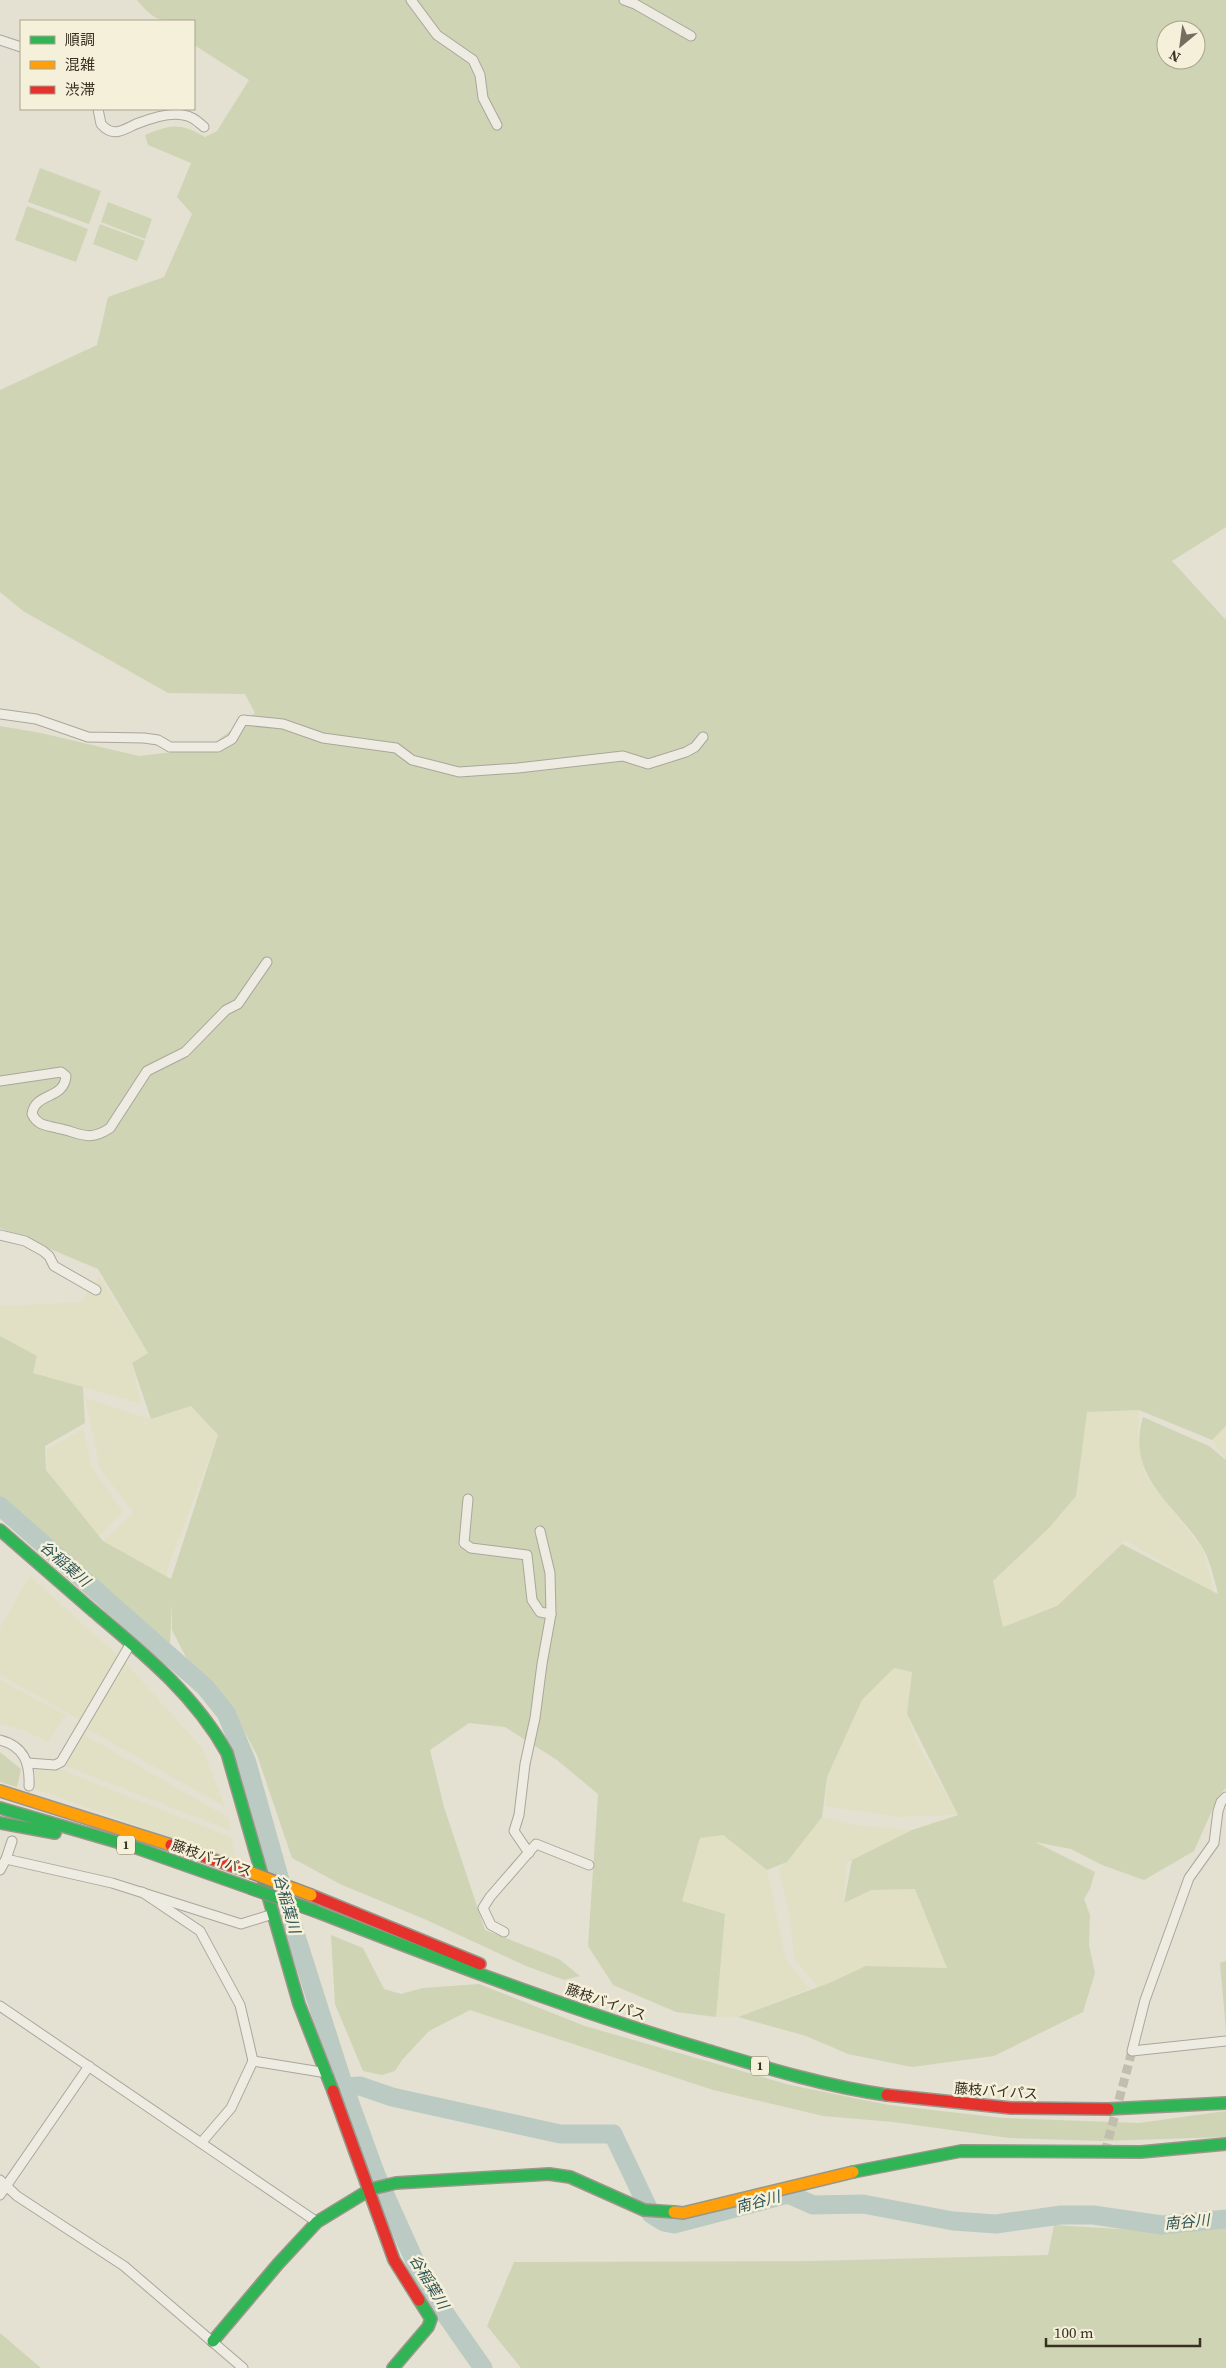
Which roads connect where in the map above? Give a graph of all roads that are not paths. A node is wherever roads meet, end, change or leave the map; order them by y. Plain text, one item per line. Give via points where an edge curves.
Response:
1 (411, 0) edge
2 (624, 0) edge
3 (691, 36) dead end
4 (0, 40) edge
5 (20, 47) edge
6 (98, 110) edge
7 (497, 124) dead end
8 (204, 127) dead end
9 (0, 714) edge
10 (703, 737) dead end
11 (267, 962) dead end
12 (0, 1081) edge
13 (0, 1235) edge
14 (96, 1290) dead end
15 (468, 1498) dead end
16 (0, 1530) edge
17 (540, 1531) dead end
18 (551, 1614) junction
19 (131, 1642) junction
20 (0, 1740) edge
21 (28, 1763) junction
22 (29, 1786) dead end
23 (0, 1791) edge
24 (1226, 1797) edge
25 (0, 1808) edge
26 (0, 1823) edge
27 (12, 1841) dead end
28 (131, 1846) junction
29 (529, 1853) junction
30 (6, 1860) junction
31 (589, 1865) dead end
32 (0, 1870) edge
33 (142, 1892) junction
34 (273, 1914) junction
35 (504, 1932) dead end
36 (0, 2006) edge
37 (570, 2006) junction
38 (1226, 2041) edge
39 (253, 2061) junction
40 (89, 2066) junction
41 (327, 2073) junction
42 (1226, 2103) edge
43 (201, 2143) junction
44 (1226, 2144) edge
45 (2, 2187) edge
46 (370, 2190) junction
47 (317, 2222) junction
48 (213, 2341) junction
49 (243, 2368) edge
50 (393, 2368) edge

1 - 7 street via 437,35 474,60 483,98
2 - 3 street
4 - 5 street
6 - 8 street via 101,124 112,132 121,132 168,115 182,114
9 - 10 street via 36,719 88,737 144,738 158,740 170,747 218,747 232,739 243,720 283,724 323,738 396,748 412,760 459,772 623,756 648,764 686,752
11 - 12 street via 238,1004 226,1010 185,1052 148,1071 110,1128 101,1134 80,1136 45,1127 35,1121 32,1114 36,1102 65,1085 66,1076 61,1072
13 - 14 street via 25,1241 43,1251 54,1266
15 - 18 street via 464,1543 471,1548 527,1555 532,1600 540,1612
16 - 19 main road
17 - 18 street via 550,1573
18 - 29 street via 514,1831
19 - 21 street via 61,1762 55,1765
19 - 34 main road via 185,1693 217,1733 227,1753
20 - 21 street via 19,1749
21 - 22 street
23 - 37 main road, 1, bridge via 150,1838 311,1895 507,1975
24 - 38 street via 1218,1811 1214,1843 1189,1878 1145,2000 1132,2051
25 - 28 main road, 藤枝バイパス / 1
26 - 28 main road, 1
27 - 30 street
28 - 37 main road, 藤枝バイパス / 1, bridge
29 - 31 street via 536,1844
29 - 35 street via 484,1908 490,1925
30 - 32 street
30 - 33 street
33 - 34 street via 241,1924
33 - 39 street via 200,1930 240,2005
34 - 41 main road via 299,2004
36 - 40 street
37 - 42 main road, 藤枝バイパス / 1 via 751,2064 882,2094 1026,2109 1113,2111
39 - 41 street
39 - 43 street via 231,2108
40 - 43 street
40 - 45 street
41 - 46 main road
43 - 47 street
44 - 46 main road via 1140,2152 961,2151 852,2172 683,2213 644,2210 570,2177 549,2174 396,2183
45 - 48 street via 124,2266
46 - 47 main road
46 - 50 main road via 394,2260 431,2319 428,2327
47 - 48 main road
48 - 49 street

